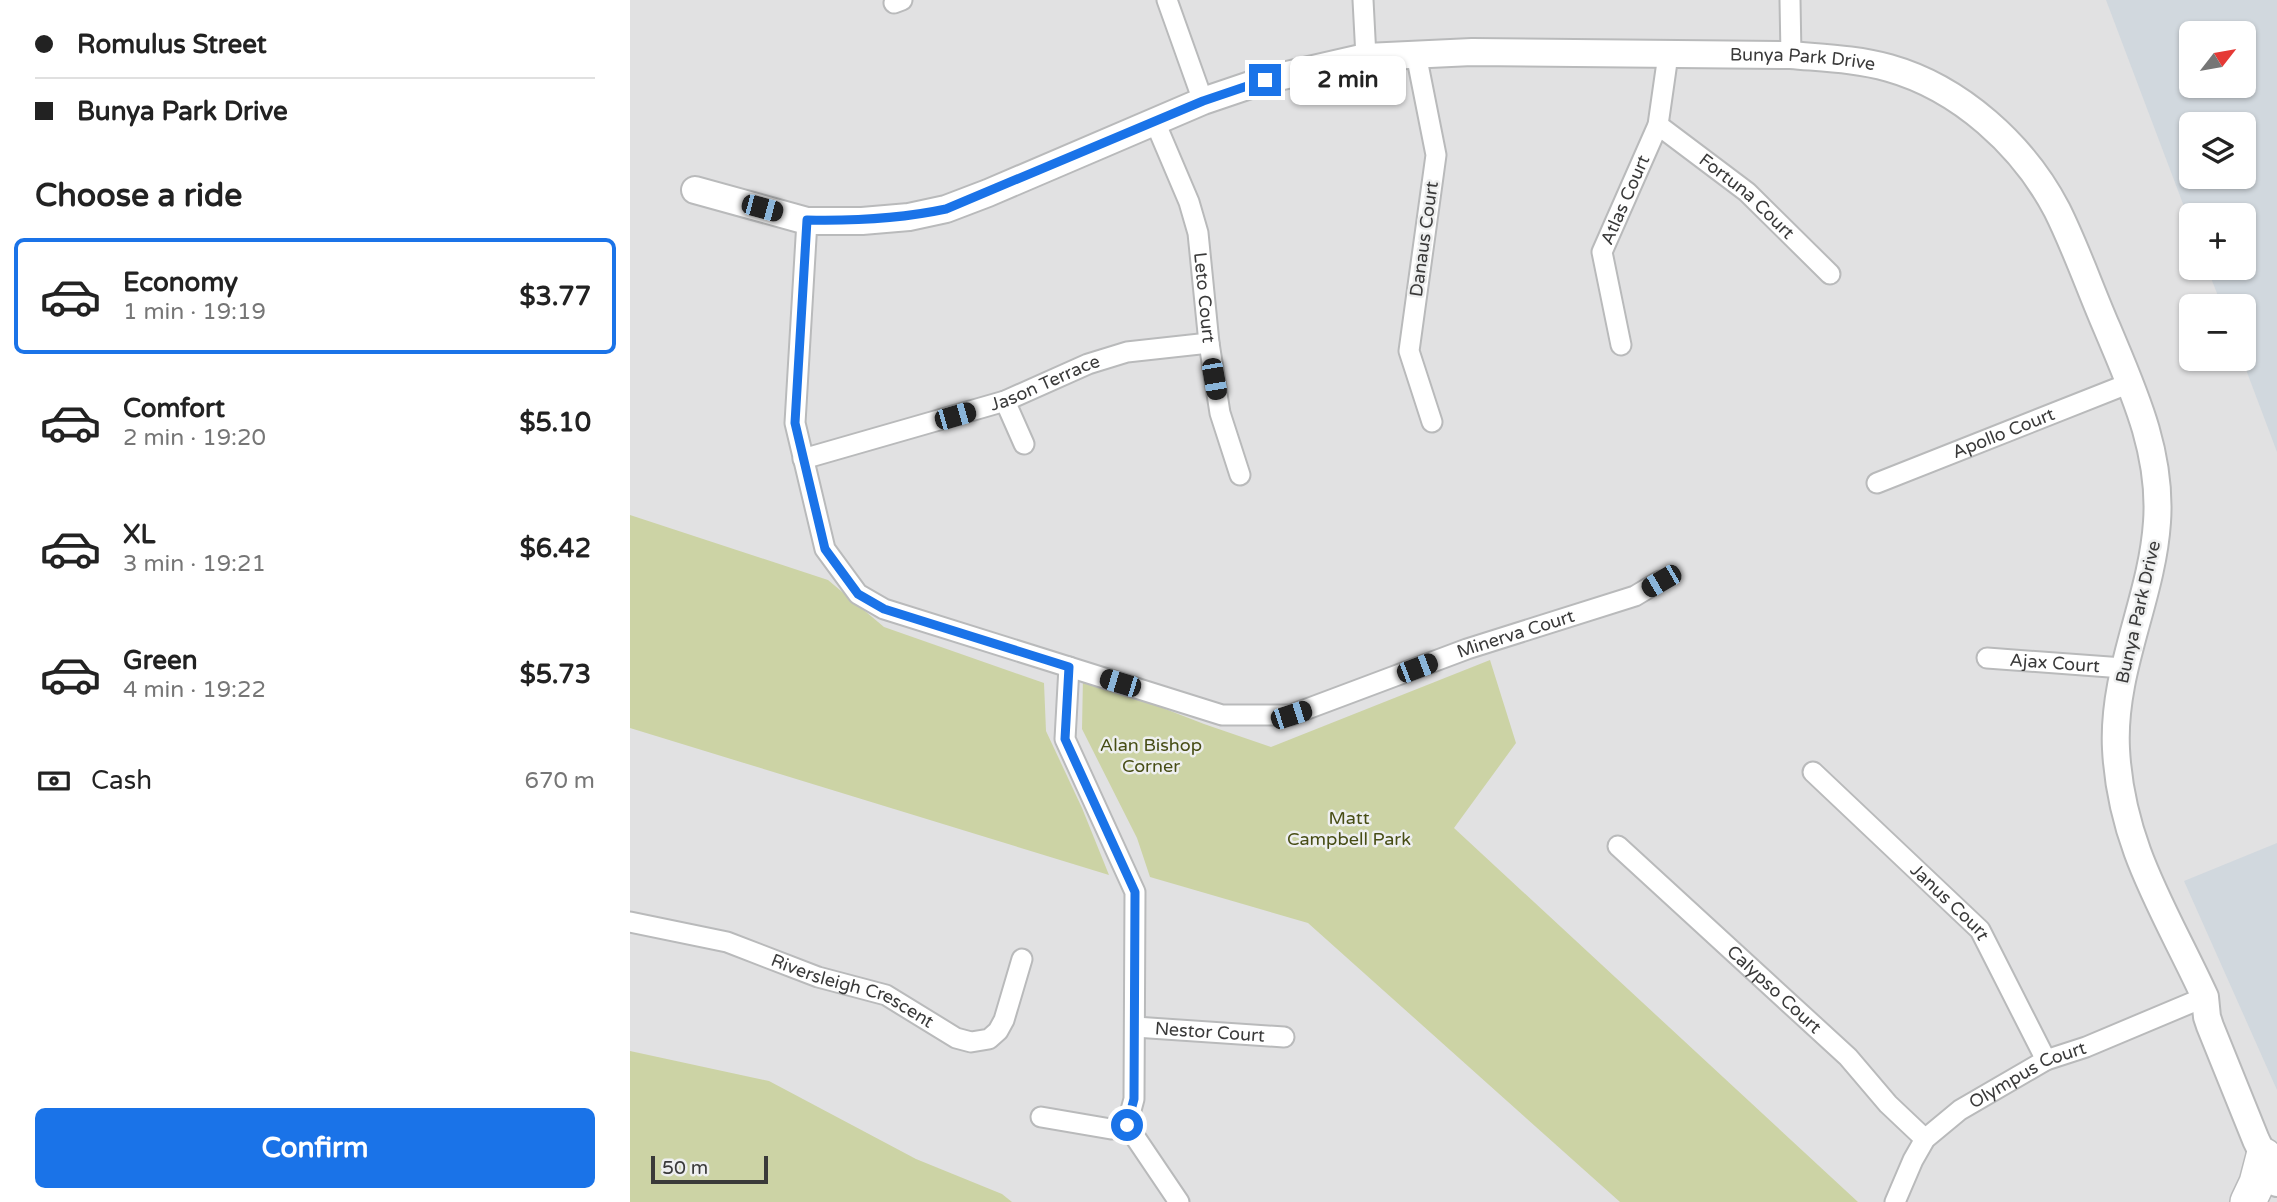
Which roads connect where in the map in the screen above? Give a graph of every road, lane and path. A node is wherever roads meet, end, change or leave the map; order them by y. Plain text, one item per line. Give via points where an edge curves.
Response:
1 (1167, 0) edge
2 (1363, 0) edge
3 (1790, 0) edge
4 (1416, 54) junction
5 (1668, 55) junction
6 (1791, 55) junction
7 (1366, 57) junction
8 (1203, 101) junction
9 (1155, 122) junction
10 (1658, 125) junction
11 (695, 190) dead end
12 (807, 220) junction
13 (1830, 274) dead end
14 (1209, 344) junction
15 (1621, 345) dead end
16 (2130, 383) junction
17 (1005, 401) junction
18 (1432, 422) dead end
19 (1024, 444) dead end
20 (803, 459) junction
21 (1240, 475) dead end
22 (1877, 483) dead end
23 (1661, 581) dead end
24 (1987, 658) dead end
25 (1069, 667) junction
26 (2123, 668) junction
27 (1813, 772) dead end
28 (1618, 846) dead end
29 (630, 922) edge
30 (1022, 959) dead end
31 (2206, 998) junction
32 (1135, 1027) junction
33 (1284, 1037) dead end
34 (2046, 1060) junction
35 (1041, 1117) dead end
36 (1127, 1125) junction
37 (1925, 1139) junction
38 (2272, 1160) edge
39 (1179, 1202) edge
40 (1895, 1202) edge
41 (2248, 1202) edge

1 - 8 street
2 - 7 street
3 - 6 street
4 - 5 street, Bunya Park Drive
4 - 7 street, Bunya Park Drive
4 - 18 street, Danaus Court via 1436,155 1409,351
5 - 6 street, Bunya Park Drive
5 - 10 street, Atlas Court
6 - 16 street, Bunya Park Drive via 1865,63 1913,76 1954,98 2001,135 2057,211
7 - 8 street, Bunya Park Drive via 1265,80
8 - 9 street, Bunya Park Drive
9 - 12 street, Bunya Park Drive via 946,209 862,221
9 - 14 street, Leto Court via 1198,233
10 - 13 street, Fortuna Court via 1747,192
10 - 15 street, Atlas Court via 1602,252
11 - 12 street, Bunya Park Drive
12 - 20 street, Minerva Court via 795,423
14 - 17 street, Jason Terrace via 1127,352
14 - 21 street, Leto Court via 1220,413
16 - 22 street, Apollo Court
16 - 26 street, Bunya Park Drive via 2150,442 2157,522 2147,584
17 - 19 street
17 - 20 street, Jason Terrace
20 - 25 street, Minerva Court via 825,549 858,594 884,609
23 - 25 street, Minerva Court via 1635,596 1467,649 1291,715 1222,715
24 - 26 street, Ajax Court
25 - 32 street via 1065,739 1135,892
26 - 31 street, Bunya Park Drive via 2116,748 2130,834 2156,899
27 - 34 street, Janus Court via 1980,930
28 - 37 street, Calypso Court via 1848,1057
29 - 30 street, Riversleigh Crescent via 727,942 818,977 886,995 956,1038 971,1042 989,1039 998,1031
31 - 34 street, Olympus Court
31 - 38 street, Bunya Park Drive via 2210,1026
32 - 33 street, Nestor Court
32 - 36 street via 1134,1099
34 - 37 street, Olympus Court via 1960,1110
35 - 36 street via 1111,1129
36 - 39 street
37 - 40 street, Olympus Court
38 - 41 highway

